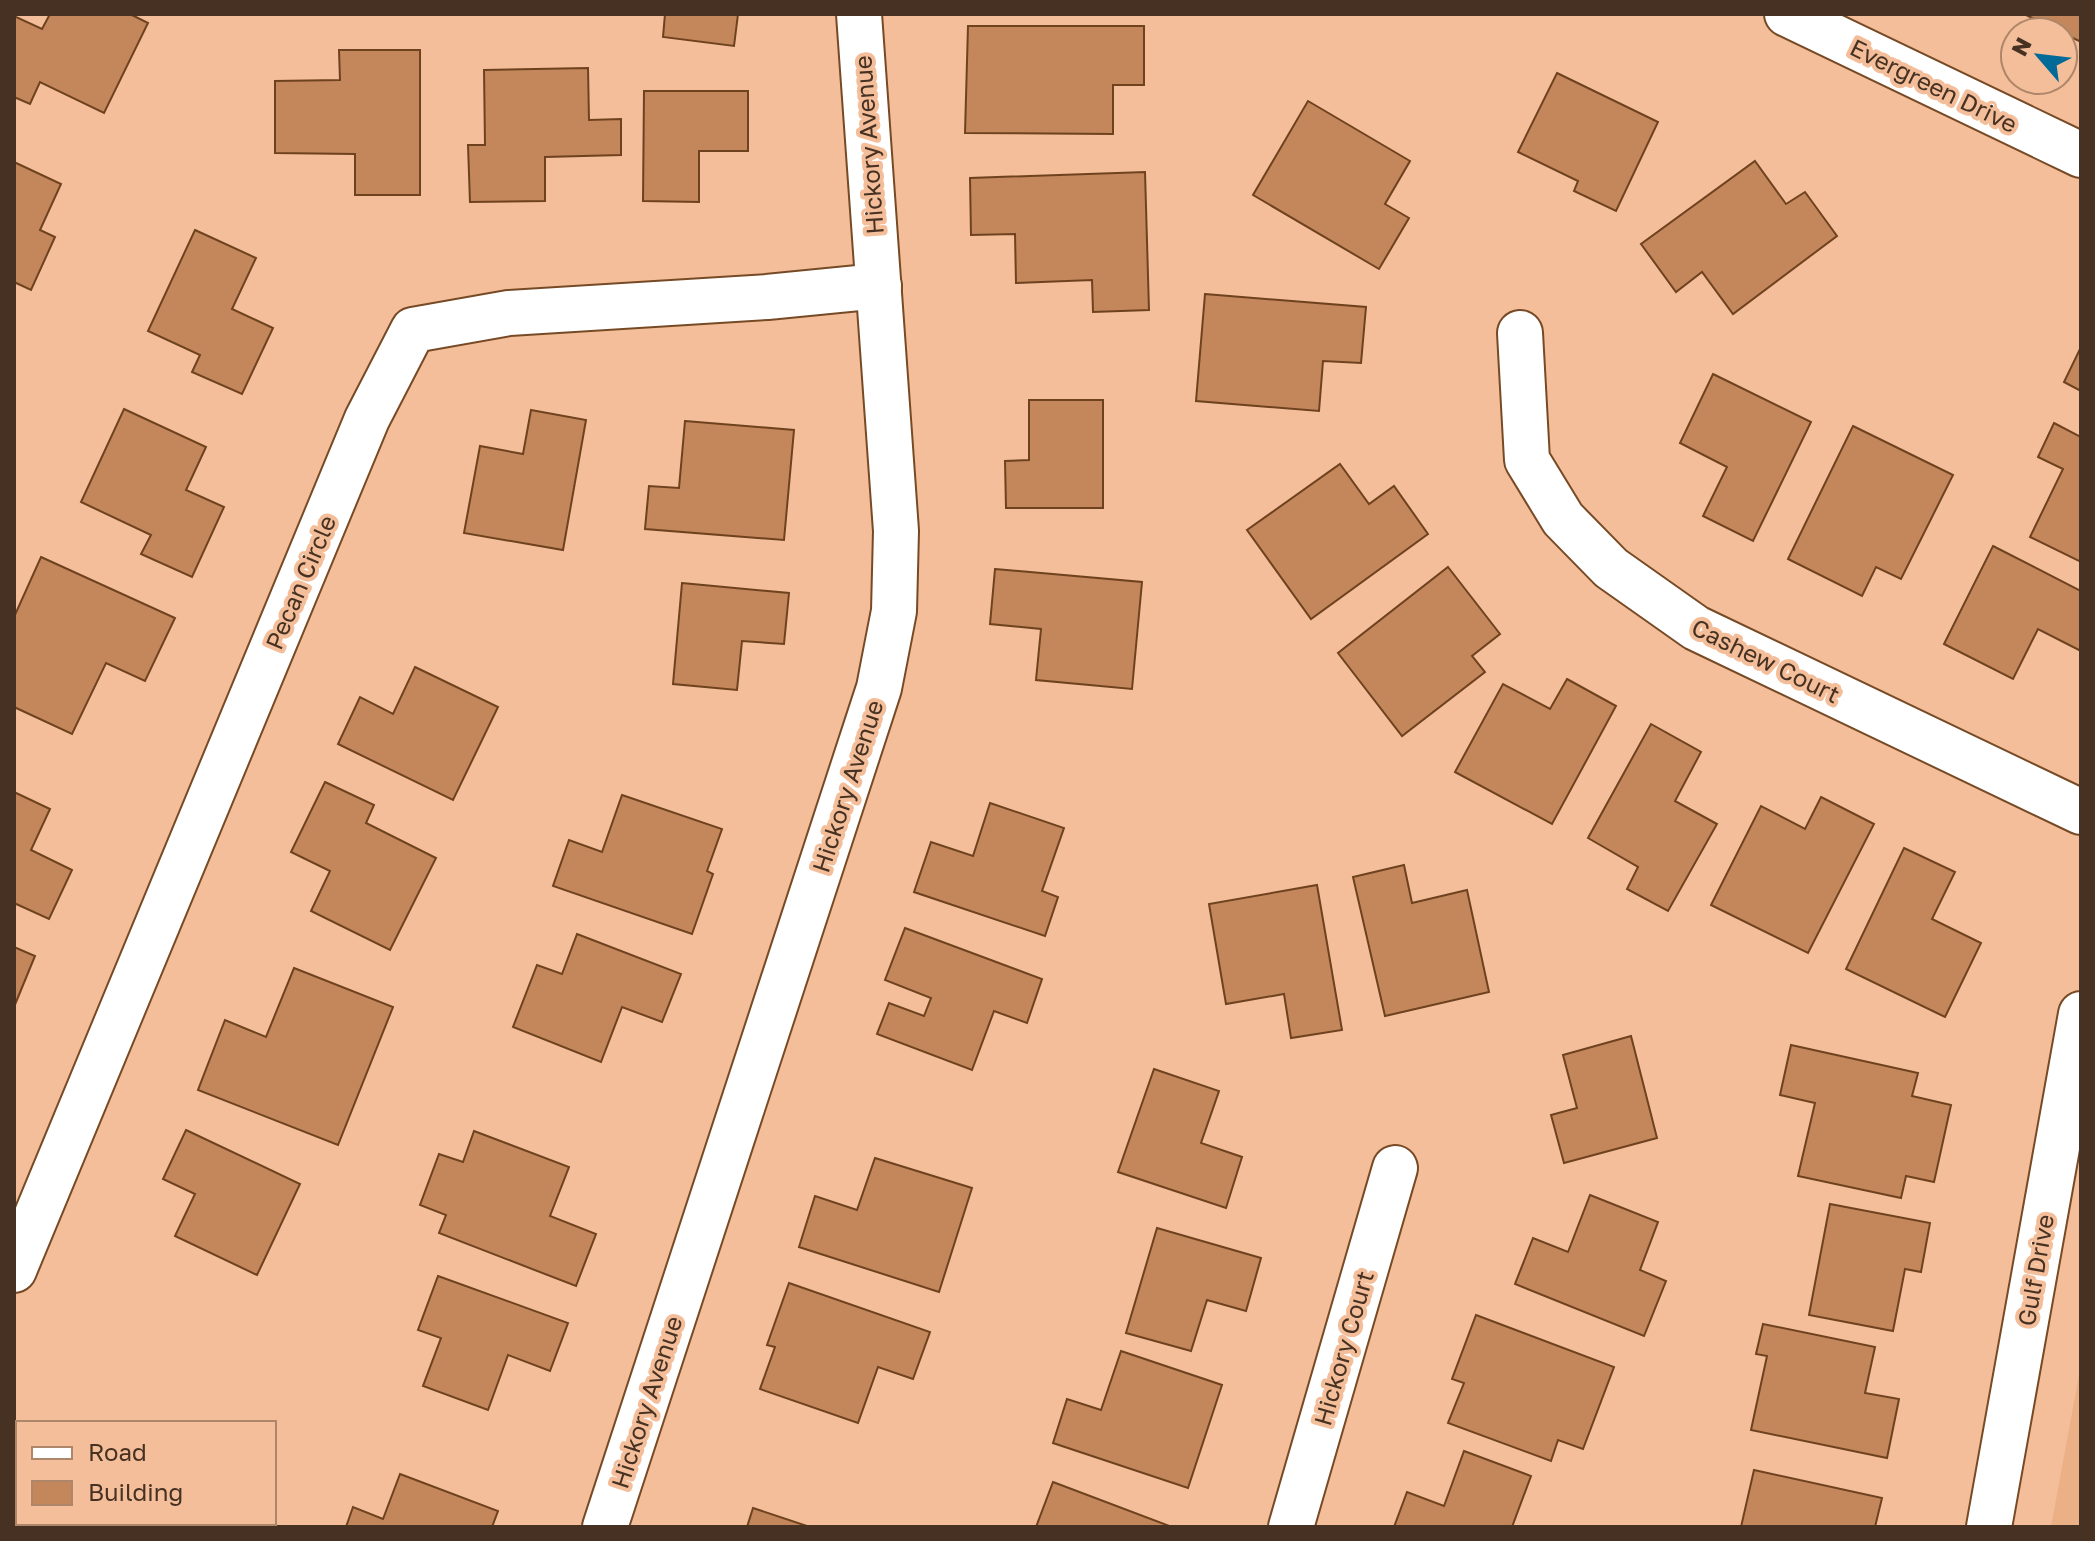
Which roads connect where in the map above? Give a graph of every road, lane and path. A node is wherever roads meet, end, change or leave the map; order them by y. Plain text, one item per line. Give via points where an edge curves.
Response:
1 (859, 14) edge
2 (1787, 14) edge
3 (1854, 28) edge
4 (2081, 155) edge
5 (879, 286) junction
6 (1520, 333) dead end
7 (2081, 812) edge
8 (2080, 1025) edge
9 (1395, 1168) dead end
10 (14, 1270) edge
11 (605, 1527) edge
12 (1291, 1527) edge
13 (1989, 1527) edge

1 - 5 street, Hickory Avenue
2 - 3 street, Evergreen Drive
3 - 4 street, Evergreen Drive
5 - 10 street, Pecan Circle via 509,313 413,330 367,419
5 - 11 street, Hickory Avenue via 896,531 894,611 879,688
6 - 7 street, Cashew Court via 1527,460 1563,519 1611,568 1696,628
8 - 13 street, Gulf Drive
9 - 12 street, Hickory Court

